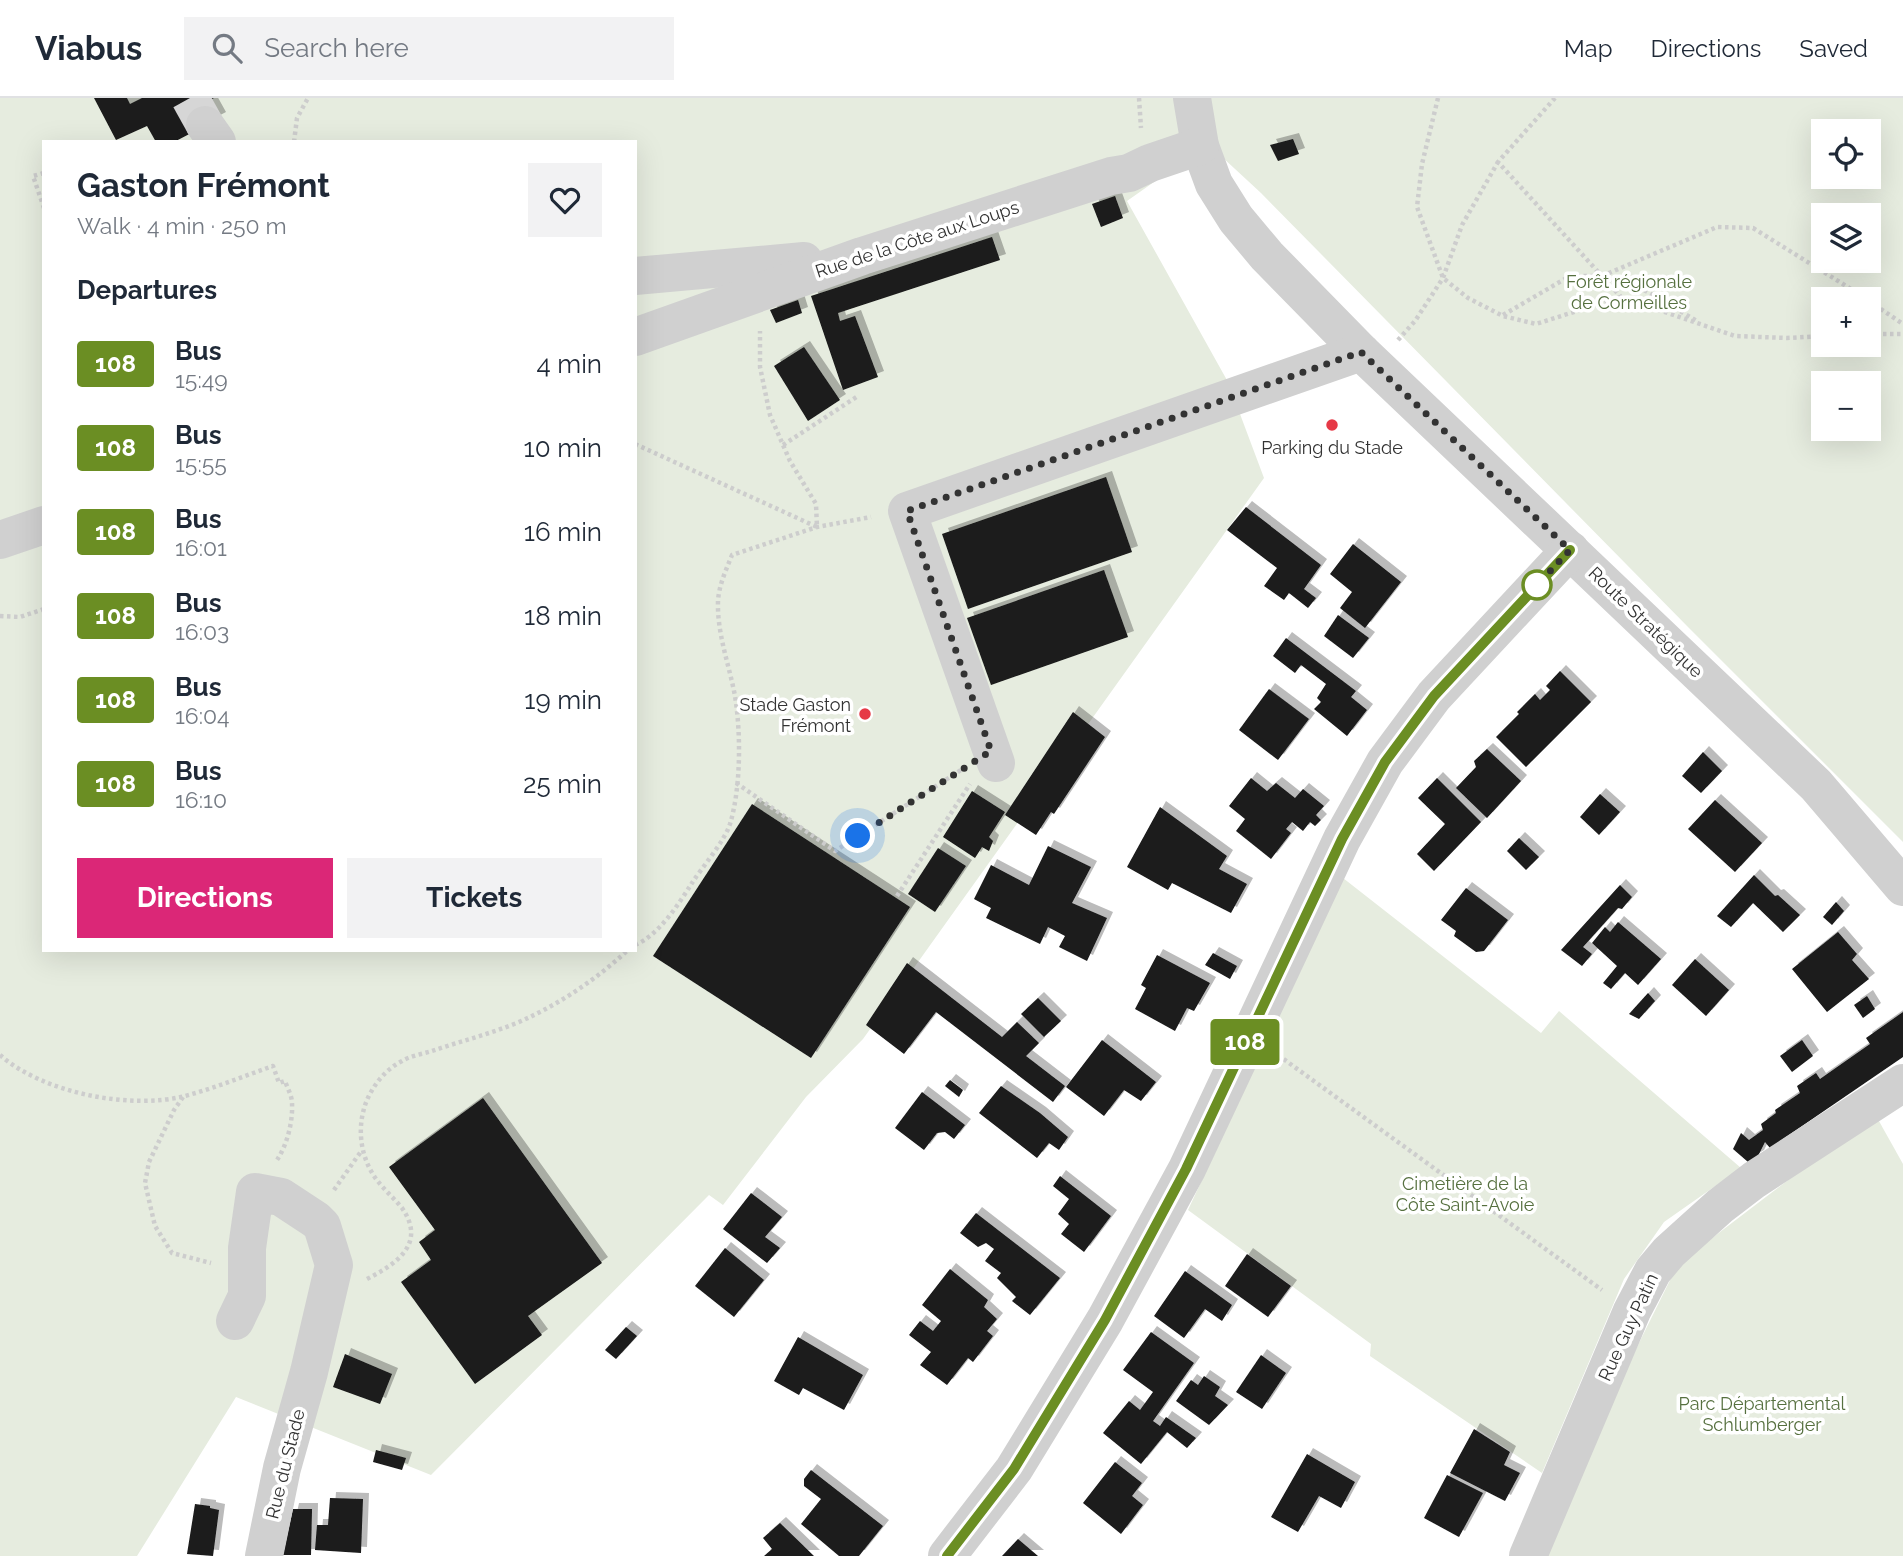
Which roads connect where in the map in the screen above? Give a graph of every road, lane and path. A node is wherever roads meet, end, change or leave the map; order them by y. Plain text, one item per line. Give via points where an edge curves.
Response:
1 (308, 98) edge
2 (1192, 98) edge
3 (1438, 98) edge
4 (1555, 98) edge
5 (294, 140) edge
6 (1200, 146) junction
7 (1498, 162) junction
8 (42, 174) edge
9 (42, 202) edge
10 (862, 256) junction
11 (637, 276) edge
12 (1602, 276) junction
13 (1443, 278) junction
14 (1847, 287) edge
15 (749, 296) junction
16 (1621, 297) junction
17 (1881, 309) edge
18 (1503, 316) junction
19 (1903, 324) edge
20 (1706, 326) junction
21 (1881, 334) edge
22 (1903, 334) edge
23 (637, 336) edge
24 (1811, 337) edge
25 (1361, 352) junction
26 (858, 396) dead end
27 (637, 445) edge
28 (783, 445) junction
29 (907, 511) junction
30 (42, 526) edge
31 (817, 527) junction
32 (0, 540) edge
33 (1570, 550) junction
34 (42, 610) edge
35 (0, 616) edge
36 (994, 757) junction
37 (736, 783) junction
38 (1903, 887) edge
39 (897, 896) dead end
40 (637, 944) edge
41 (626, 952) edge
42 (1250, 1032) junction
43 (0, 1055) edge
44 (1903, 1083) edge
45 (183, 1097) junction
46 (362, 1150) junction
47 (255, 1192) junction
48 (316, 1220) junction
49 (247, 1269) junction
50 (327, 1295) junction
51 (1632, 1311) junction
52 (235, 1321) dead end
53 (264, 1556) edge
54 (947, 1556) edge
55 (1528, 1556) edge

1 - 5 path via 297,118
2 - 6 street, Route Stratégique
3 - 13 path via 1417,207
4 - 7 path
6 - 10 street, Rue de la Côte aux Loups via 1129,173
6 - 25 street, Route Stratégique via 1214,184 1236,219
7 - 12 path
7 - 13 path via 1462,225
8 - 9 path via 33,176
10 - 11 street
10 - 15 street, Rue de la Côte aux Loups
12 - 14 path via 1717,227 1753,228
12 - 16 path
12 - 18 path via 1570,276
12 - 20 path via 1646,290
13 - 18 path via 1468,298
13 - 25 path via 1394,344
15 - 23 street, Rue de la Côte aux Loups
15 - 28 path via 761,335 760,367 770,415
16 - 18 path via 1536,324
16 - 20 path
17 - 19 path
20 - 24 path via 1735,335
21 - 22 path
25 - 29 street
25 - 33 street, Route Stratégique
26 - 28 path
27 - 31 path
28 - 31 path via 816,504
29 - 31 path
29 - 36 street
30 - 32 street
31 - 37 path via 732,555 721,582 721,636 735,698
33 - 38 street, Route Stratégique via 1816,785
33 - 42 street via 1434,696 1385,762 1342,839
34 - 35 path via 20,617
36 - 37 path via 835,851
36 - 39 path
37 - 40 path via 729,827 671,911 648,939
41 - 46 path via 605,972 531,1017 402,1060 378,1080 366,1101
42 - 51 path
42 - 54 street via 1186,1169 1105,1320 1014,1469
43 - 45 path via 42,1081 113,1100
44 - 51 street, Rue Guy Patin via 1720,1206 1669,1252
45 - 47 path via 272,1066 279,1083 285,1081 293,1101 290,1129 283,1152
45 - 49 path via 149,1162 145,1183 155,1226 172,1253
46 - 48 path
46 - 50 path via 374,1175 402,1208 411,1234 406,1252 393,1265
47 - 48 street via 281,1197
47 - 49 street
48 - 50 street, Rue du Stade via 334,1265
49 - 52 street via 247,1296
50 - 53 street, Rue du Stade
51 - 55 street, Rue Guy Patin

